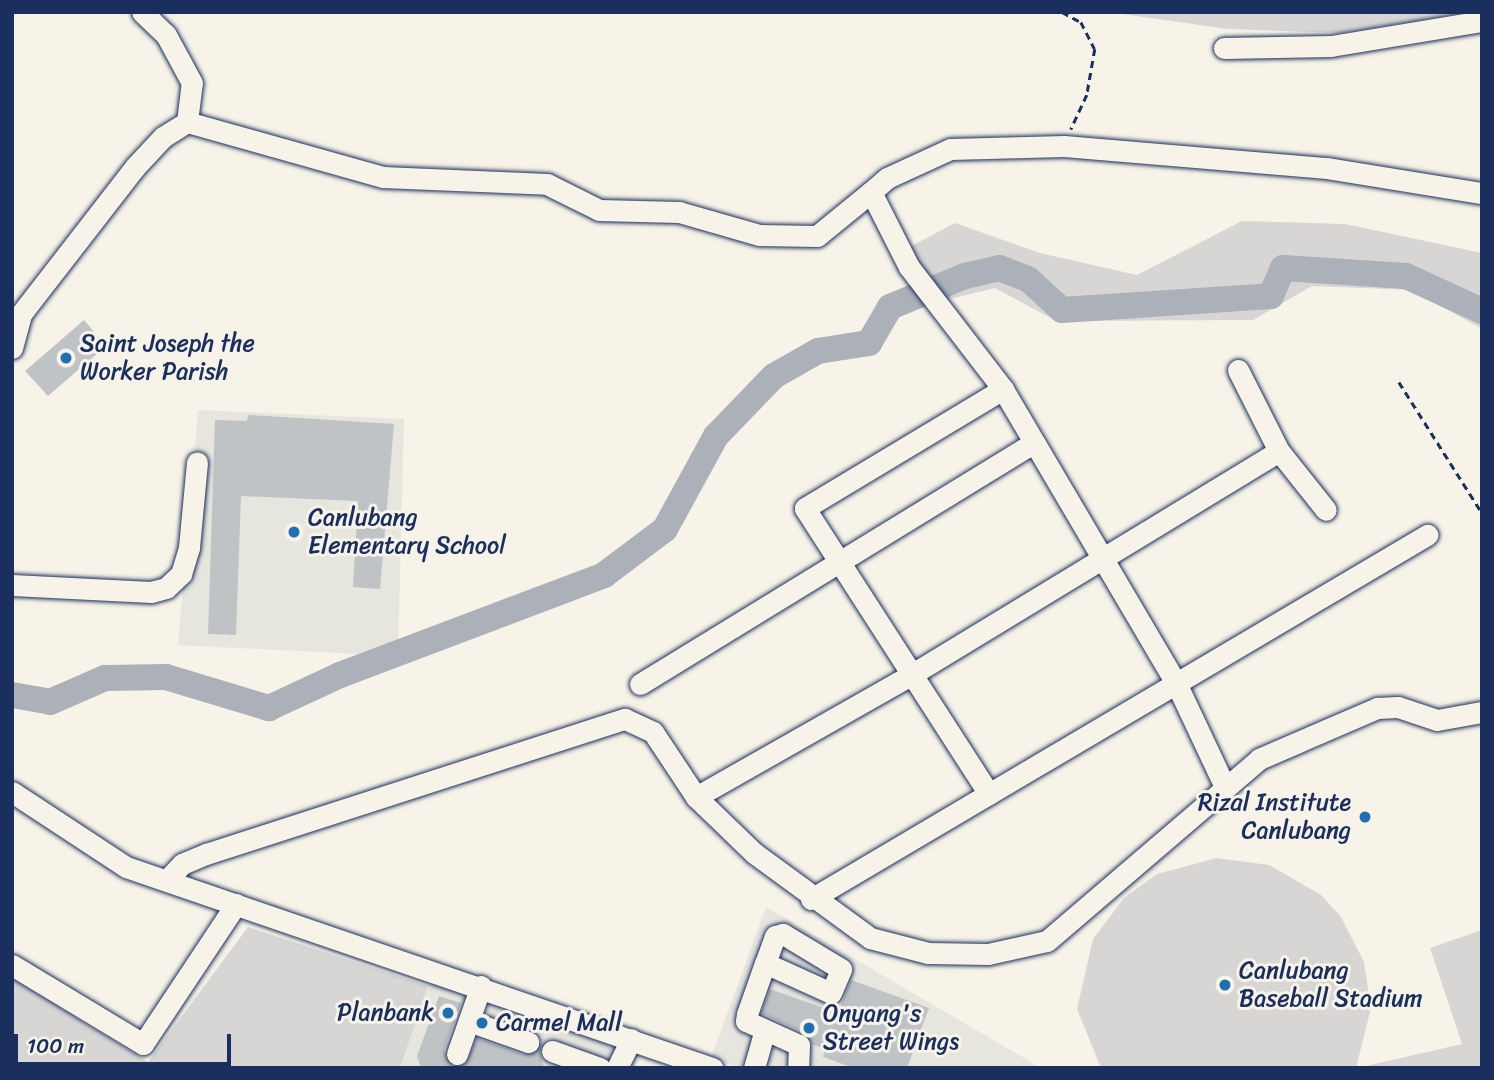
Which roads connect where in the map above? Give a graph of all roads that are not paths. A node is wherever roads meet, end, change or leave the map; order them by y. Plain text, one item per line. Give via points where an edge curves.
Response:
1 (142, 12) edge
2 (1482, 22) edge
3 (1224, 48) dead end
4 (187, 122) junction
5 (872, 192) junction
6 (1482, 193) edge
7 (17, 313) edge
8 (12, 348) edge
9 (1238, 370) dead end
10 (1003, 389) junction
11 (1034, 443) junction
12 (1279, 451) junction
13 (197, 462) dead end
14 (1326, 510) dead end
15 (1427, 535) dead end
16 (1100, 561) junction
17 (840, 562) junction
18 (12, 585) edge
19 (914, 673) junction
20 (640, 684) dead end
21 (1176, 684) junction
22 (1482, 712) edge
23 (1225, 787) junction
24 (12, 792) edge
25 (989, 794) junction
26 (696, 797) junction
27 (168, 879) junction
28 (811, 899) junction
29 (236, 904) junction
30 (765, 963) dead end
31 (12, 965) edge
32 (481, 986) junction
33 (469, 1021) junction
34 (764, 1032) junction
35 (631, 1039) junction
36 (528, 1042) dead end
37 (552, 1051) dead end
38 (455, 1062) edge
39 (600, 1068) edge
40 (617, 1068) edge
41 (712, 1068) edge
42 (754, 1068) edge
43 (798, 1068) edge

1 - 4 street via 166,35 192,83
2 - 3 street via 1331,46
4 - 5 street via 383,177 547,184 599,210 679,212 759,235 817,236
4 - 7 street via 163,137 135,167
5 - 6 street via 887,178 950,149 1064,146 1327,169
5 - 10 street via 909,267
7 - 8 street
9 - 12 street
10 - 11 street
10 - 17 street via 804,508
11 - 16 street
11 - 17 street
12 - 14 street
12 - 16 street
13 - 18 street via 189,547 181,574 166,588 151,592
15 - 21 street
16 - 19 street
16 - 21 street
17 - 19 street
17 - 20 street
19 - 25 street
19 - 26 street
21 - 23 street
21 - 25 street
22 - 23 street via 1437,720 1398,707 1377,708 1259,759
23 - 28 street via 1047,941 988,954 928,953 870,938
24 - 27 street via 126,867
25 - 28 street
26 - 27 street via 653,732 625,719 206,854 182,864
26 - 28 street
27 - 29 street
29 - 31 street via 143,1044
29 - 32 street
30 - 34 street via 746,1018 749,1026
32 - 33 street
32 - 35 street
33 - 36 street
33 - 38 street
34 - 42 street
34 - 43 street via 799,1045
35 - 40 street
35 - 41 street
37 - 39 street

